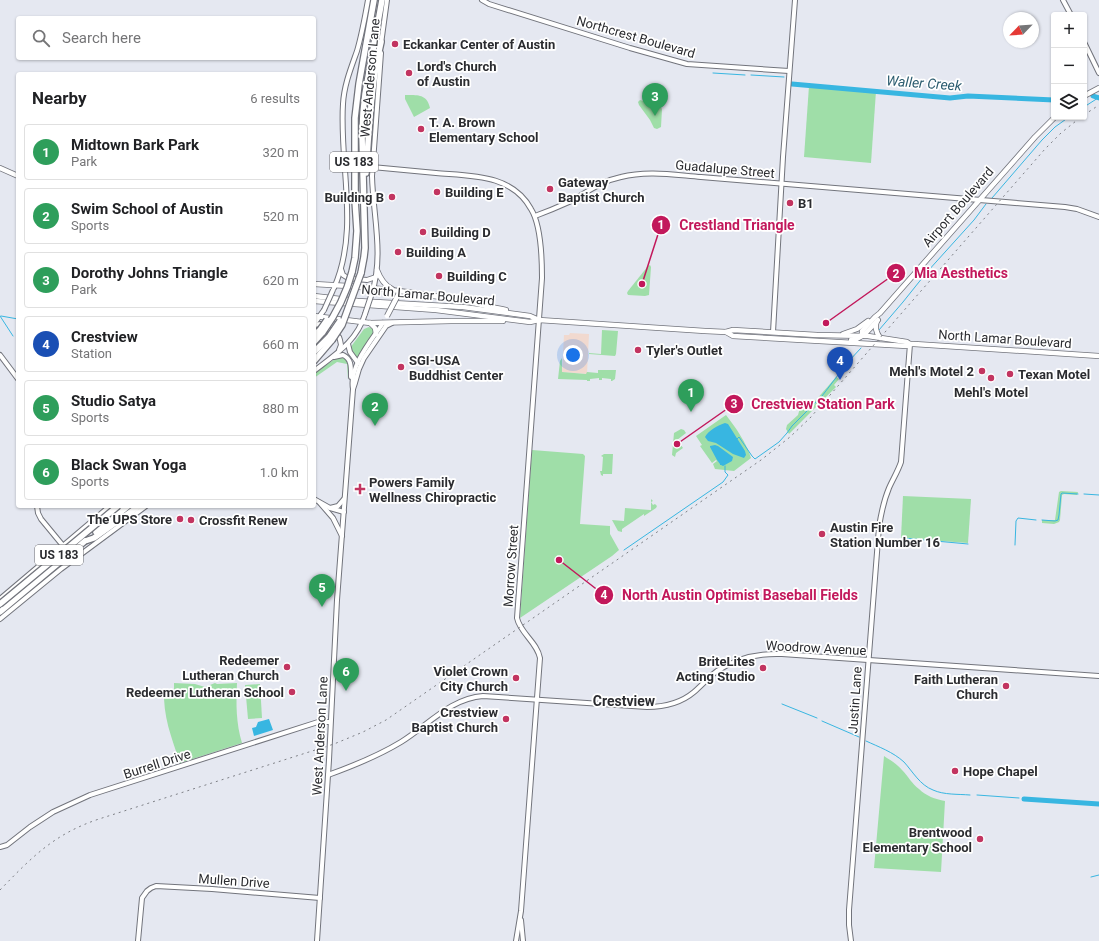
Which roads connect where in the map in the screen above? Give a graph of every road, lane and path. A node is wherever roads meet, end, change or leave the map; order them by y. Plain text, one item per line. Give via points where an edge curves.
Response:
1 (369, 0) edge
2 (384, 0) edge
3 (482, 0) edge
4 (795, 0) edge
5 (1063, 0) edge
6 (1070, 12) edge
7 (381, 42) junction
8 (1087, 48) edge
9 (789, 71) junction
10 (1099, 73) edge
11 (1099, 88) edge
12 (1087, 94) edge
13 (1052, 120) edge
14 (372, 167) junction
15 (0, 168) edge
16 (16, 175) edge
17 (782, 184) junction
18 (364, 195) junction
19 (980, 200) junction
20 (535, 216) junction
21 (1099, 217) edge
22 (341, 269) junction
23 (377, 270) junction
24 (376, 277) junction
25 (316, 284) edge
26 (334, 288) junction
27 (373, 291) junction
28 (398, 292) junction
29 (316, 296) edge
30 (316, 302) edge
31 (521, 315) junction
32 (316, 316) edge
33 (386, 316) junction
34 (320, 317) junction
35 (876, 318) junction
36 (539, 320) junction
37 (515, 321) junction
38 (316, 322) edge
39 (363, 322) junction
40 (393, 322) junction
41 (370, 323) junction
42 (383, 323) junction
43 (316, 324) edge
44 (321, 331) junction
45 (726, 332) junction
46 (773, 332) junction
47 (316, 334) edge
48 (376, 334) junction
49 (842, 335) junction
50 (862, 336) junction
51 (330, 338) junction
52 (880, 338) junction
53 (316, 339) edge
54 (847, 342) junction
55 (348, 344) junction
56 (868, 344) junction
57 (910, 344) junction
58 (316, 350) edge
59 (336, 353) junction
60 (0, 355) edge
61 (1099, 356) edge
62 (316, 358) edge
63 (330, 358) junction
64 (358, 362) junction
65 (316, 369) edge
66 (359, 369) junction
67 (16, 376) edge
68 (352, 383) junction
69 (353, 389) junction
70 (344, 499) junction
71 (316, 501) edge
72 (320, 503) junction
73 (37, 508) edge
74 (108, 508) edge
75 (116, 508) edge
76 (126, 508) edge
77 (136, 508) edge
78 (143, 508) edge
79 (330, 508) junction
80 (344, 512) junction
81 (342, 536) junction
82 (85, 541) junction
83 (63, 548) junction
84 (74, 559) junction
85 (0, 599) edge
86 (0, 604) edge
87 (0, 612) edge
88 (0, 619) edge
89 (868, 661) junction
90 (1099, 676) edge
91 (537, 699) junction
92 (330, 722) junction
93 (328, 775) junction
94 (0, 847) edge
95 (320, 898) junction
96 (521, 911) junction
97 (138, 941) edge
98 (317, 941) edge
99 (516, 941) edge
100 (523, 941) edge
101 (851, 941) edge

1 - 22 street, West Anderson Lane via 343,102 342,125 348,216
1 - 44 highway, US 183, bridge via 355,118 355,258 348,289
2 - 7 street, West Anderson Lane via 386,6
2 - 18 highway, US 183 via 372,53 363,113
3 - 9 street, Northcrest Boulevard via 687,64
4 - 9 street
5 - 6 street
7 - 14 street, West Anderson Lane
7 - 18 highway
8 - 10 street
9 - 17 street
11 - 12 main road
13 - 19 main road, Airport Boulevard
14 - 20 street via 489,179 518,192
14 - 23 street, West Anderson Lane via 372,193 378,241
15 - 16 main road
17 - 19 street, Guadalupe Street
17 - 20 street, Guadalupe Street via 636,174 601,183 569,202
17 - 46 street
18 - 51 highway, US 183, bridge via 365,248 361,273 346,312
19 - 21 street, Guadalupe Street via 1065,206
19 - 35 main road, Airport Boulevard
20 - 36 street, Morrow Street via 542,267
22 - 24 street via 348,278 367,280
22 - 26 street, West Anderson Lane
23 - 24 street, West Anderson Lane
23 - 28 main road via 384,284
24 - 27 street, West Anderson Lane
25 - 26 main road
26 - 27 main road
26 - 34 street, West Anderson Lane, bridge
27 - 28 main road
27 - 39 street, West Anderson Lane, bridge
28 - 31 main road via 457,299
28 - 33 main road, bridge
29 - 31 main road, North Lamar Boulevard via 458,307
30 - 37 main road, North Lamar Boulevard via 436,310
31 - 36 main road, North Lamar Boulevard
32 - 34 main road
33 - 40 main road via 389,322
33 - 42 main road
34 - 38 street, West Anderson Lane
34 - 39 main road
35 - 49 main road
35 - 50 main road, Airport Boulevard
35 - 52 main road via 875,329
36 - 37 main road, North Lamar Boulevard
36 - 45 main road, North Lamar Boulevard
36 - 91 street, Morrow Street via 517,618 536,647 540,658
37 - 40 main road
39 - 41 main road
39 - 55 street, West Anderson Lane
40 - 42 main road
40 - 66 street via 386,326
41 - 42 main road
41 - 48 main road
42 - 48 street, West Anderson Lane
43 - 59 street via 321,324 339,337 342,345
44 - 47 highway
44 - 53 highway
45 - 46 main road, North Lamar Boulevard
45 - 54 main road, North Lamar Boulevard via 733,336
46 - 49 main road, North Lamar Boulevard
48 - 64 street, West Anderson Lane
49 - 50 main road, North Lamar Boulevard
50 - 52 main road, North Lamar Boulevard
50 - 54 main road
50 - 56 main road
51 - 58 highway, US 183
51 - 62 highway
52 - 57 main road, North Lamar Boulevard
54 - 56 main road, North Lamar Boulevard
55 - 59 street, West Anderson Lane
55 - 64 street via 350,352
56 - 57 main road, North Lamar Boulevard
57 - 61 main road, North Lamar Boulevard
57 - 89 street, Justin Lane via 901,462 886,496 879,522
59 - 63 street, West Anderson Lane
60 - 67 street
63 - 65 street, West Anderson Lane
63 - 68 street via 343,354 349,359
64 - 66 street
64 - 68 street, West Anderson Lane
66 - 69 street, West Anderson Lane
68 - 69 street, West Anderson Lane
69 - 70 street, West Anderson Lane
70 - 79 street via 338,506
70 - 80 street, West Anderson Lane
71 - 72 street
72 - 79 street
72 - 81 street via 334,518
73 - 83 street via 41,519
74 - 83 street
75 - 86 highway, US 183, bridge
76 - 82 highway, US 183
77 - 82 highway via 94,538
78 - 84 street
79 - 80 street
80 - 81 street, West Anderson Lane
81 - 92 street, West Anderson Lane
82 - 87 highway, US 183, bridge
83 - 84 street
83 - 85 street
84 - 88 street
89 - 90 street, Woodrow Avenue
89 - 91 street, Woodrow Avenue via 774,654 750,656 719,670 684,698 656,707
89 - 101 street, Justin Lane via 849,910
91 - 93 street, Woodrow Avenue via 483,696 465,700 453,705 401,741 365,760
91 - 96 street, Morrow Street
92 - 93 street, West Anderson Lane
92 - 94 street, Burrell Drive via 318,722 90,796 53,812 7,845
93 - 95 street, West Anderson Lane
95 - 97 street, Mullen Drive via 156,886 147,891 142,898
95 - 98 street, West Anderson Lane
96 - 99 street, Morrow Street
96 - 100 street, Morrow Street

